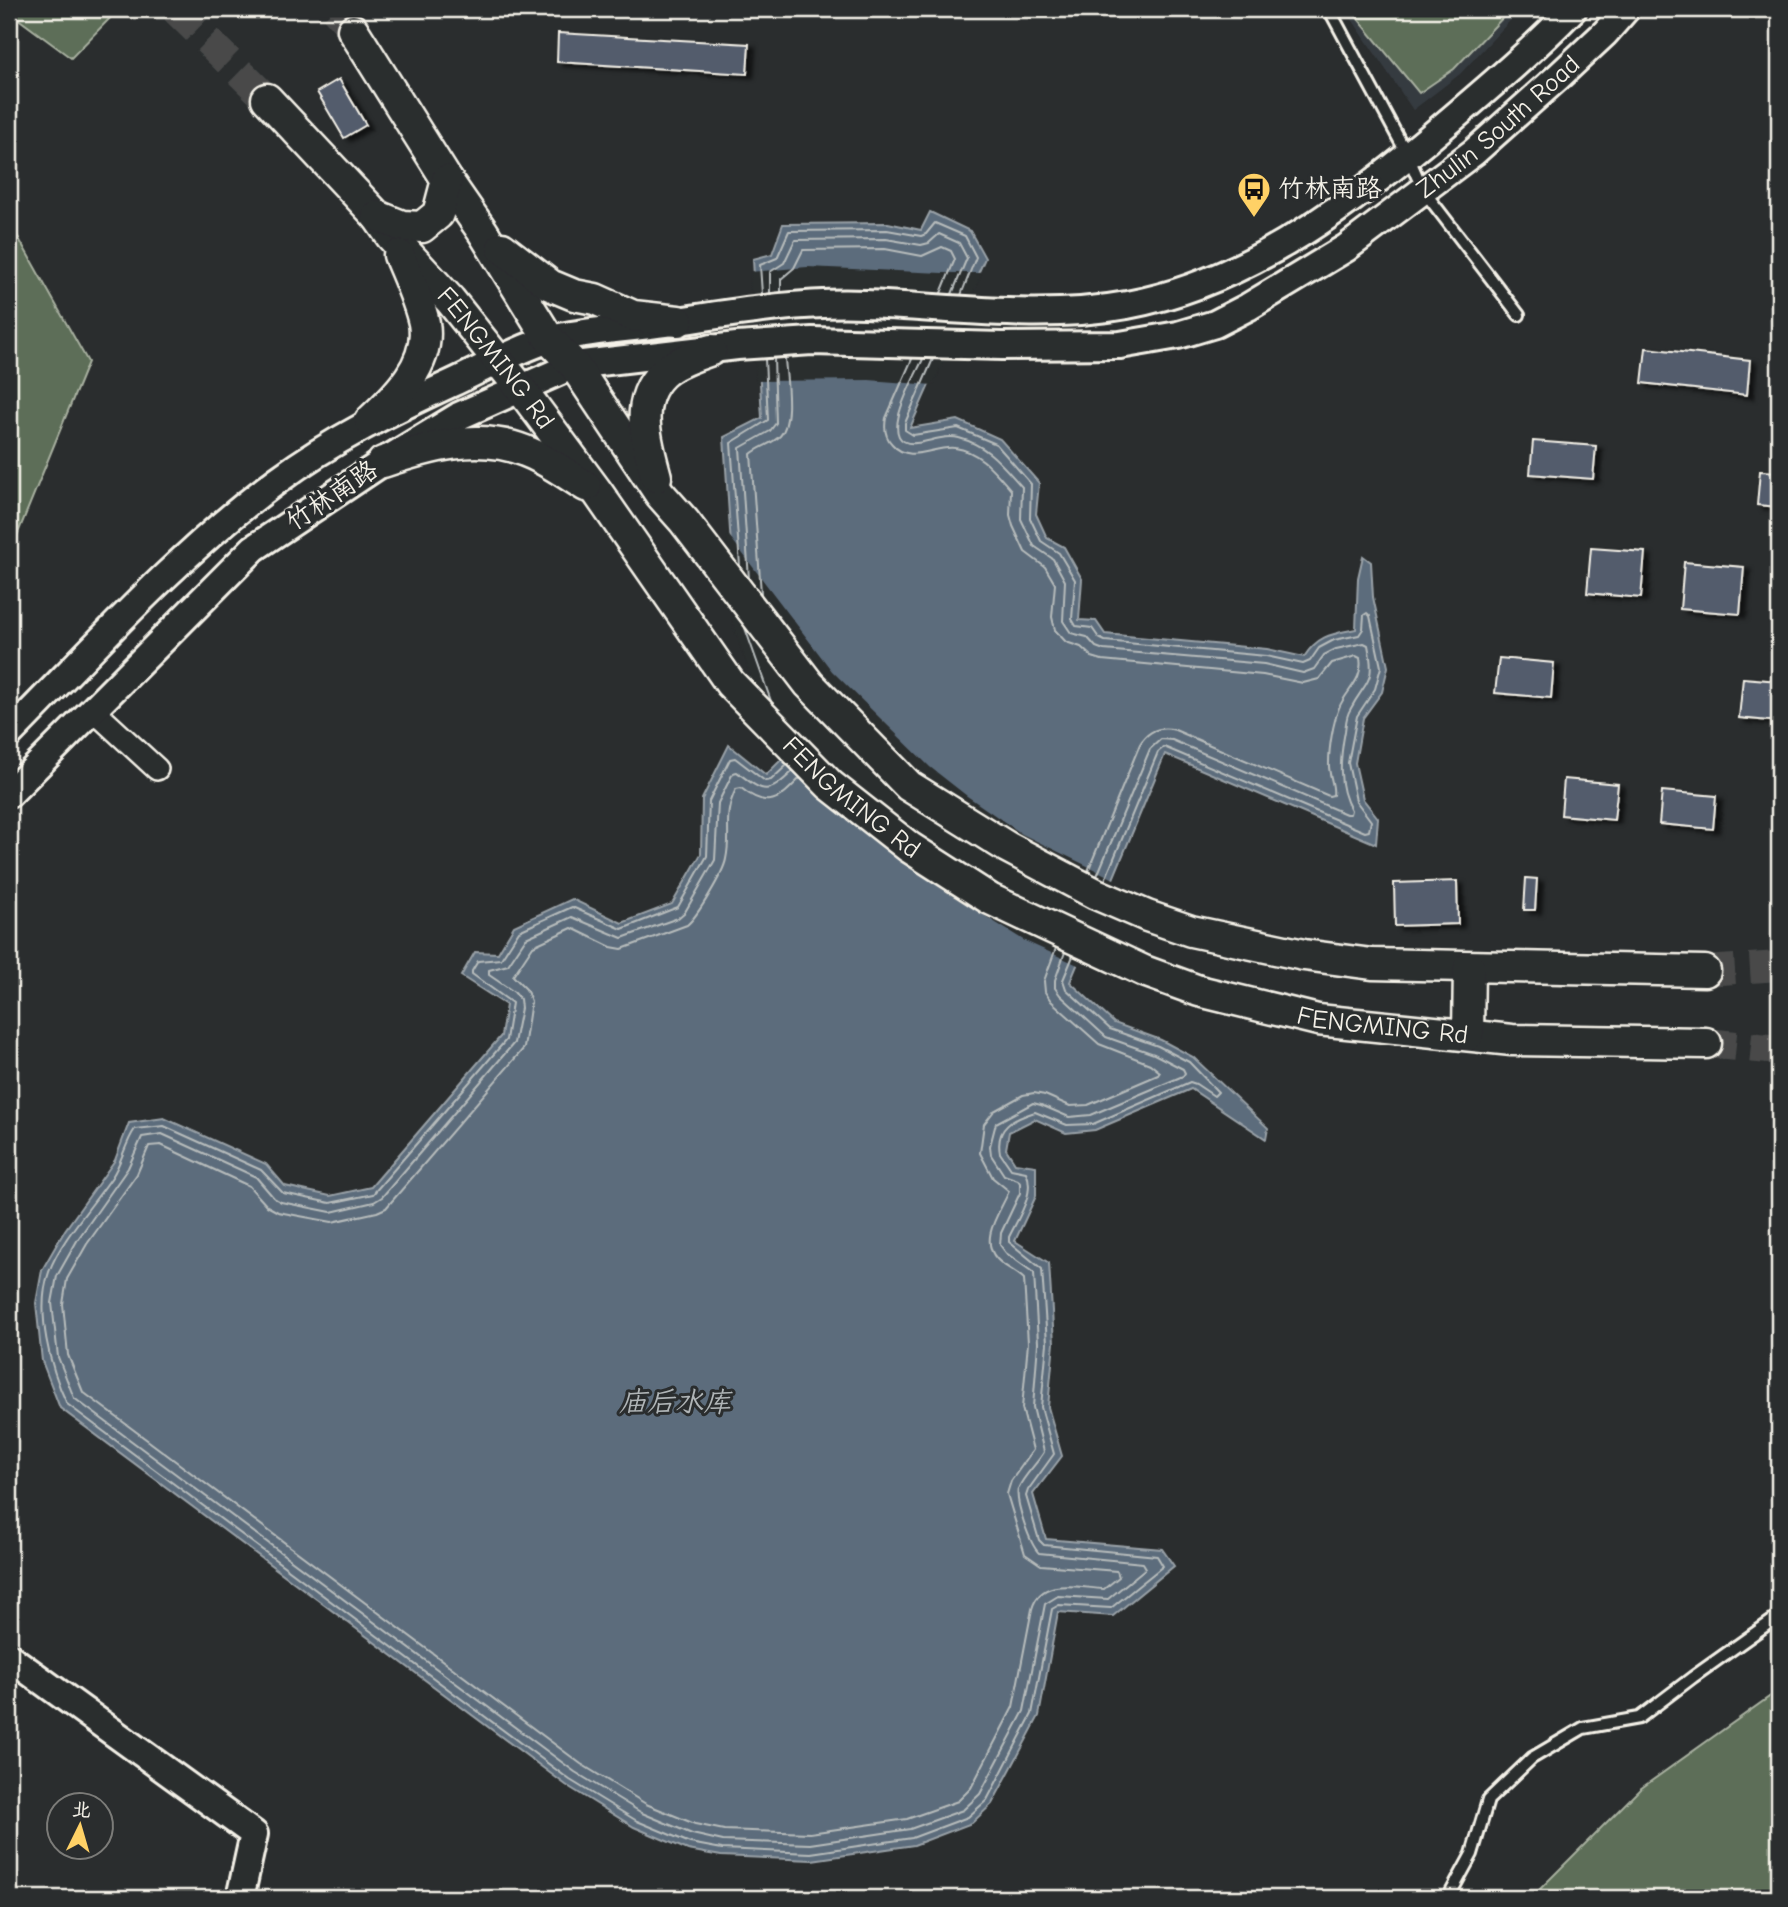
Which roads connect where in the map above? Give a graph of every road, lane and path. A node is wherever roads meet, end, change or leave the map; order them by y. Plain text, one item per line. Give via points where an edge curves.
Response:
1 (1329, 9) edge
2 (1573, 9) edge
3 (1626, 9) edge
4 (353, 30) tunnel mouth
5 (268, 99) tunnel mouth
6 (1408, 156) junction
7 (447, 180) junction
8 (1423, 190) junction
9 (384, 226) junction
10 (483, 232) junction
11 (747, 311) joint
12 (1520, 315) dead end
13 (678, 321) junction
14 (549, 340) junction
15 (724, 348) junction
16 (499, 361) junction
17 (573, 365) junction
18 (521, 389) junction
19 (370, 421) junction
20 (383, 462) junction
21 (598, 493) junction
22 (660, 494) junction
23 (92, 709) junction
24 (9, 734) edge
25 (157, 769) dead end
26 (9, 794) edge
27 (1469, 967) junction
28 (1705, 971) tunnel mouth
29 (1468, 1035) junction
30 (1706, 1043) tunnel mouth
31 (1779, 1616) edge
32 (9, 1657) edge
33 (240, 1898) edge
34 (1448, 1898) edge

1 - 6 lane
2 - 6 street, Zhulin South Road via 1535,49
3 - 8 street, Zhulin South Road via 1549,86
4 - 7 main road, FENGMING Rd
5 - 9 main road, FENGMING Rd
6 - 8 lane
6 - 11 street, Zhulin South Road via 1320,220 1254,260 1211,280 1129,305 997,311 860,303
7 - 9 main road via 438,214 422,228
7 - 10 main road, FENGMING Rd
8 - 12 lane
8 - 15 street, Zhulin South Road via 1346,248 1248,307 1215,324 1178,335 1120,345 813,341
9 - 16 main road, FENGMING Rd
9 - 19 main road via 414,293 424,324 423,345 419,363 399,393
10 - 13 main road via 550,285 633,316
10 - 14 main road, FENGMING Rd
11 - 13 street, 竹林南路
13 - 14 street, 竹林南路
14 - 16 street, 竹林南路
14 - 17 main road, FENGMING Rd
15 - 17 street, 竹林南路
15 - 22 main road via 662,373 645,403 646,435
16 - 18 main road, FENGMING Rd
16 - 19 street, 竹林南路
17 - 18 street, 竹林南路
17 - 22 main road, FENGMING Rd
18 - 20 street, 竹林南路 via 459,416
18 - 21 main road, FENGMING Rd
19 - 24 street, 竹林南路 via 279,478 195,547
20 - 21 main road via 427,447 463,442 506,445 534,454
20 - 23 street, 竹林南路 via 254,548
21 - 29 main road, FENGMING Rd via 730,683 830,785 909,847 990,899 1132,966 1199,991 1318,1020
22 - 27 main road, FENGMING Rd via 809,684 909,786 1007,847 1096,894 1191,931 1372,964
23 - 25 street
23 - 26 street, 竹林南路
27 - 28 main road, FENGMING Rd
27 - 29 main road
29 - 30 main road, FENGMING Rd via 1512,1040
31 - 34 lane via 1639,1718 1583,1728 1532,1758 1488,1800 1472,1854
32 - 33 street via 254,1834

